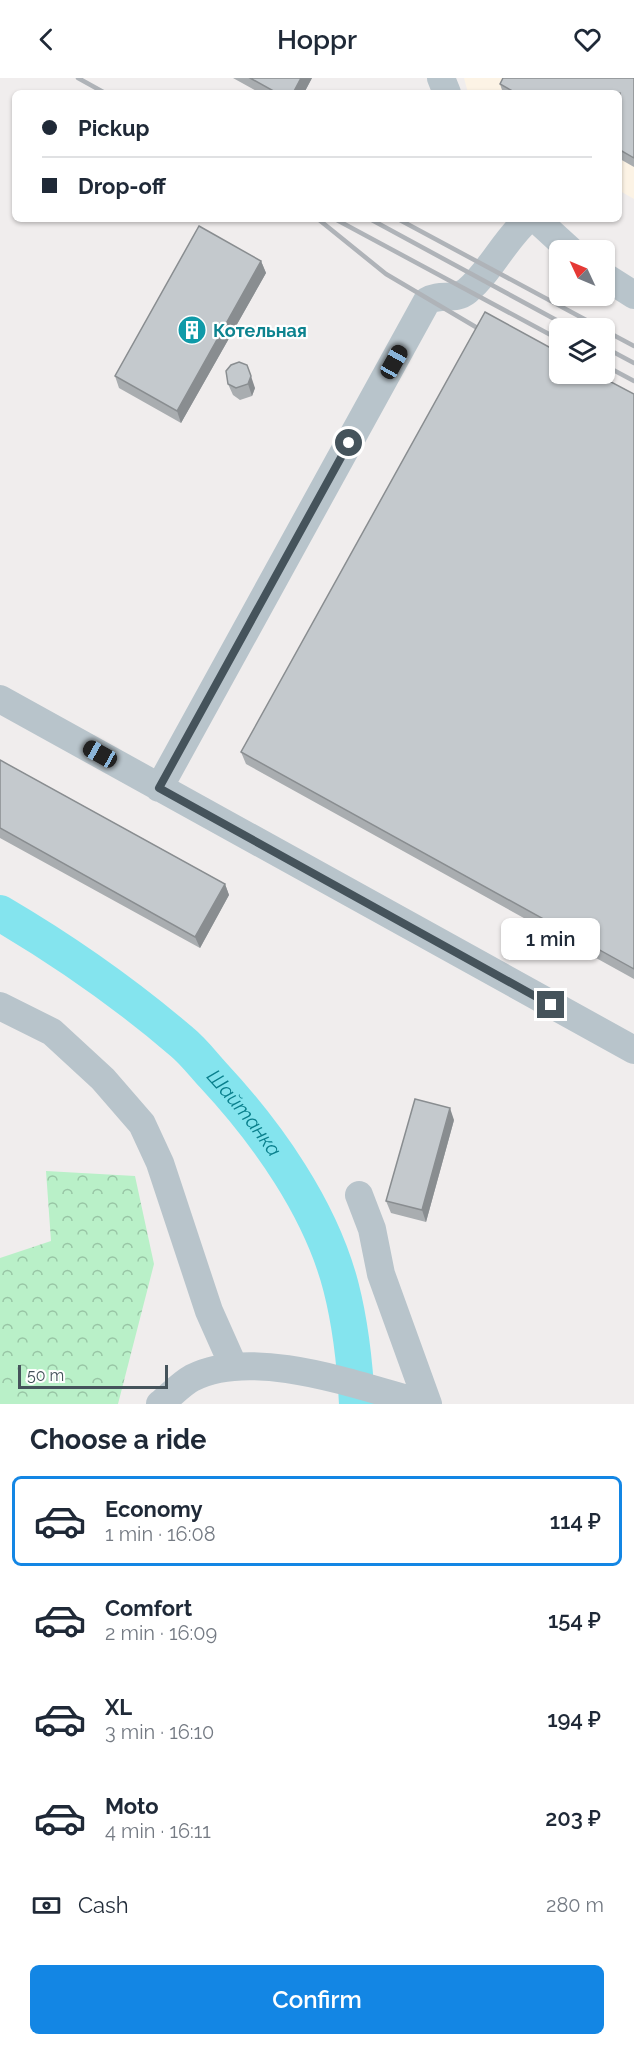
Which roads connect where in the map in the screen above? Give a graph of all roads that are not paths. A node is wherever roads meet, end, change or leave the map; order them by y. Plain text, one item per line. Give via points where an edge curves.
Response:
1 (525, 222) edge
2 (539, 222) edge
3 (559, 240) edge
4 (615, 283) edge
5 (634, 295) edge
6 (0, 699) edge
7 (159, 788) junction
8 (0, 1006) edge
9 (634, 1050) edge
10 (359, 1195) dead end
11 (233, 1365) junction
12 (160, 1404) edge
13 (427, 1404) edge

1 - 7 street via 468,290 457,297 435,296 427,301
2 - 3 street
4 - 5 street
6 - 7 street
7 - 9 street
8 - 11 street via 52,1032 103,1079 142,1124 160,1163 209,1311
10 - 13 street
11 - 12 street via 192,1378
11 - 13 street via 303,1370

